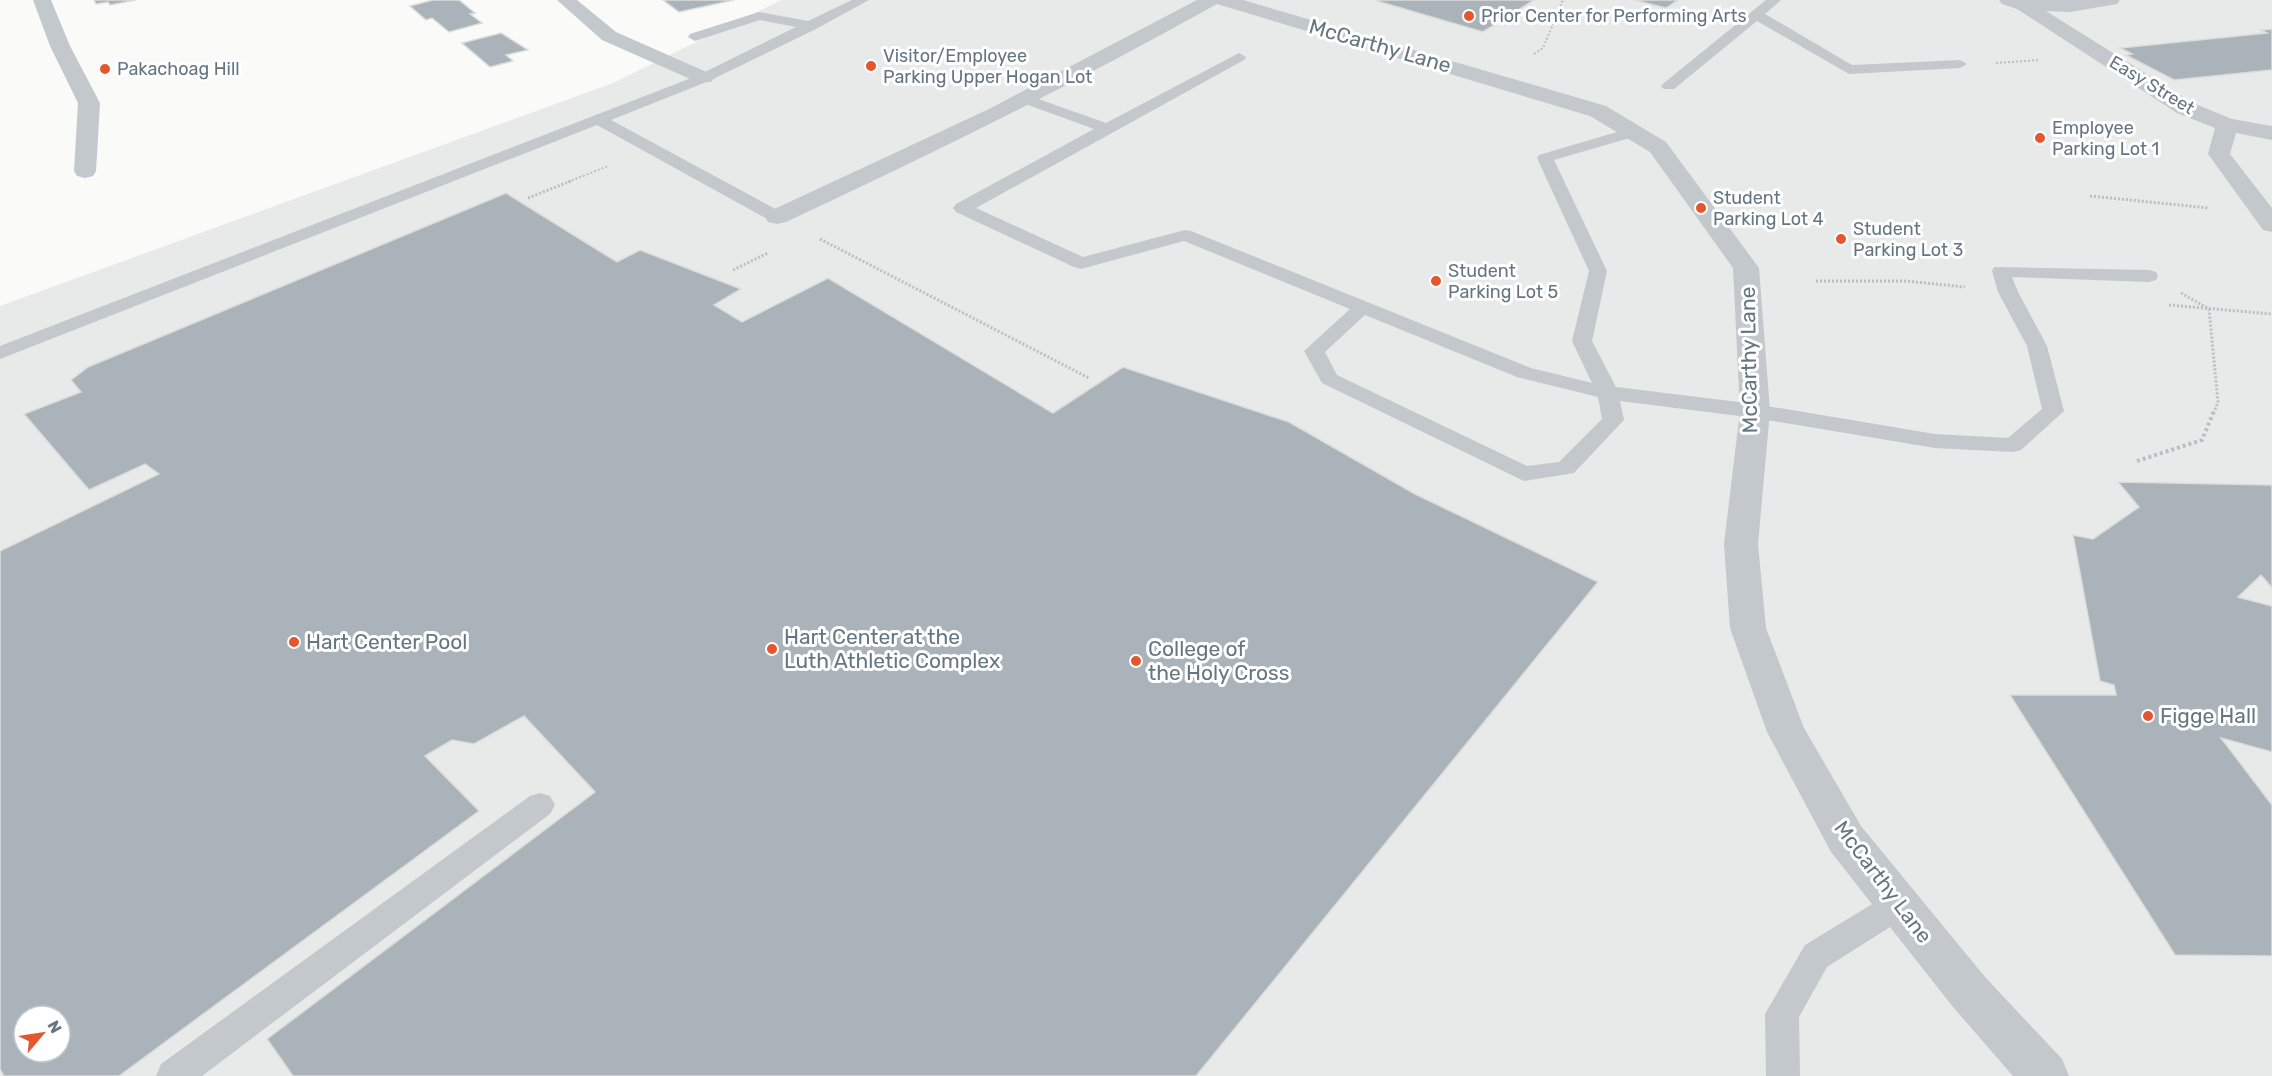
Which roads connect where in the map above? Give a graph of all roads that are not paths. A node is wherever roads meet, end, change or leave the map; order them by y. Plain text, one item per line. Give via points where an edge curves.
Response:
1 (42, 0) edge
2 (566, 0) edge
3 (862, 0) edge
4 (1211, 0) edge
5 (1223, 0) edge
6 (1774, 0) edge
7 (2111, 0) edge
8 (2016, 3) edge
9 (1756, 14) junction
10 (811, 26) junction
11 (695, 37) dead end
12 (1239, 57) dead end
13 (1960, 64) dead end
14 (704, 78) junction
15 (1669, 86) dead end
16 (1025, 99) junction
17 (599, 120) junction
18 (2227, 125) junction
19 (1108, 129) junction
20 (1634, 132) junction
21 (2272, 133) edge
22 (85, 171) dead end
23 (777, 217) joint
24 (2272, 225) edge
25 (2149, 276) dead end
26 (1362, 308) junction
27 (0, 353) edge
28 (1608, 393) junction
29 (1755, 411) junction
30 (540, 805) dead end
31 (1898, 905) junction
32 (173, 1076) edge
33 (1783, 1076) edge
34 (2044, 1076) edge

1 - 22 street via 89,103
2 - 14 street via 609,36
3 - 10 lane
4 - 16 street
5 - 20 street, McCarthy Lane via 1598,111
6 - 9 lane
7 - 8 street via 2070,6
8 - 18 street, Easy Street via 2184,108
9 - 13 lane via 1849,70
9 - 15 lane
10 - 11 lane via 759,16
10 - 14 lane
12 - 19 lane
14 - 17 lane
16 - 19 lane
16 - 23 street
17 - 23 lane
17 - 27 lane
18 - 21 street, Easy Street
18 - 24 street via 2219,154
19 - 26 lane via 962,208 1081,263 1185,235
20 - 28 lane via 1545,158 1598,271 1582,341
20 - 29 street, McCarthy Lane via 1658,147 1746,268
25 - 29 lane via 2001,271 2037,346 2053,411 2013,445 1935,441
26 - 28 lane via 1524,373
26 - 28 lane via 1314,351 1329,379 1524,474 1566,468 1613,420
28 - 29 lane
29 - 31 street, McCarthy Lane via 1741,544 1748,628 1786,732 1846,839
30 - 32 lane
31 - 33 lane via 1816,956 1782,1014
31 - 34 street, McCarthy Lane

